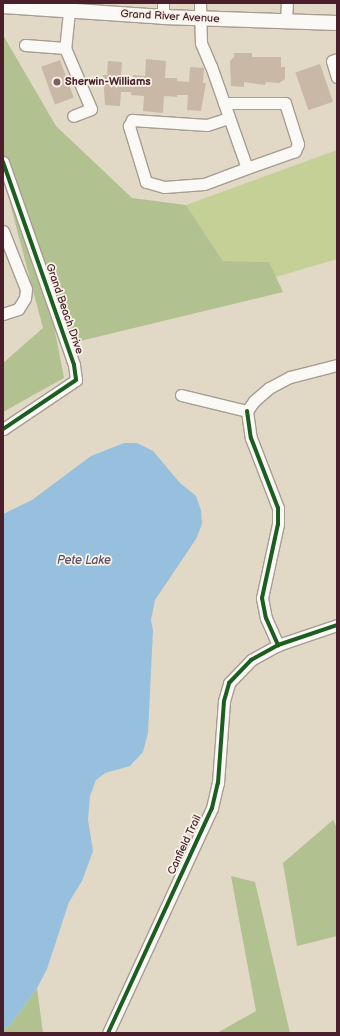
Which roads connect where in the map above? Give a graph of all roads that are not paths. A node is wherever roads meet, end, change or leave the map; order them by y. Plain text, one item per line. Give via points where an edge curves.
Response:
1 (163, 3) edge
2 (200, 3) edge
3 (287, 3) edge
4 (3, 6) edge
5 (69, 12) junction
6 (162, 17) junction
7 (200, 19) junction
8 (286, 21) junction
9 (337, 22) edge
10 (25, 45) dead end
11 (65, 48) junction
12 (337, 59) edge
13 (337, 77) edge
14 (224, 103) junction
15 (73, 116) dead end
16 (229, 118) junction
17 (3, 162) edge
18 (247, 168) junction
19 (3, 231) edge
20 (3, 314) edge
21 (337, 364) edge
22 (182, 395) dead end
23 (247, 411) junction
24 (3, 428) edge
25 (337, 626) edge
26 (278, 645) junction
27 (108, 1033) edge

1 - 6 street
2 - 7 street
3 - 8 street
4 - 5 main road, Grand River Avenue
5 - 6 main road, Grand River Avenue
5 - 11 street
6 - 7 main road, Grand River Avenue
7 - 8 main road, Grand River Avenue
7 - 14 street via 203,48
8 - 9 main road, Grand River Avenue
10 - 11 street
11 - 15 street via 91,110
12 - 13 street via 332,61
14 - 16 street
14 - 18 street via 284,103 298,144 295,151
16 - 18 street
16 - 18 street via 207,125 132,120 129,126 146,182 164,187 204,184
17 - 24 street, Grand Beach Drive via 74,365 76,380
19 - 20 street via 26,289 25,298 18,309
21 - 23 street via 290,377 269,388
22 - 23 street
23 - 26 street via 251,438 278,508 278,524 262,598 266,618
25 - 26 street, Canfield Trail
26 - 27 street, Canfield Trail via 251,660 229,683 224,701 218,783 212,808

